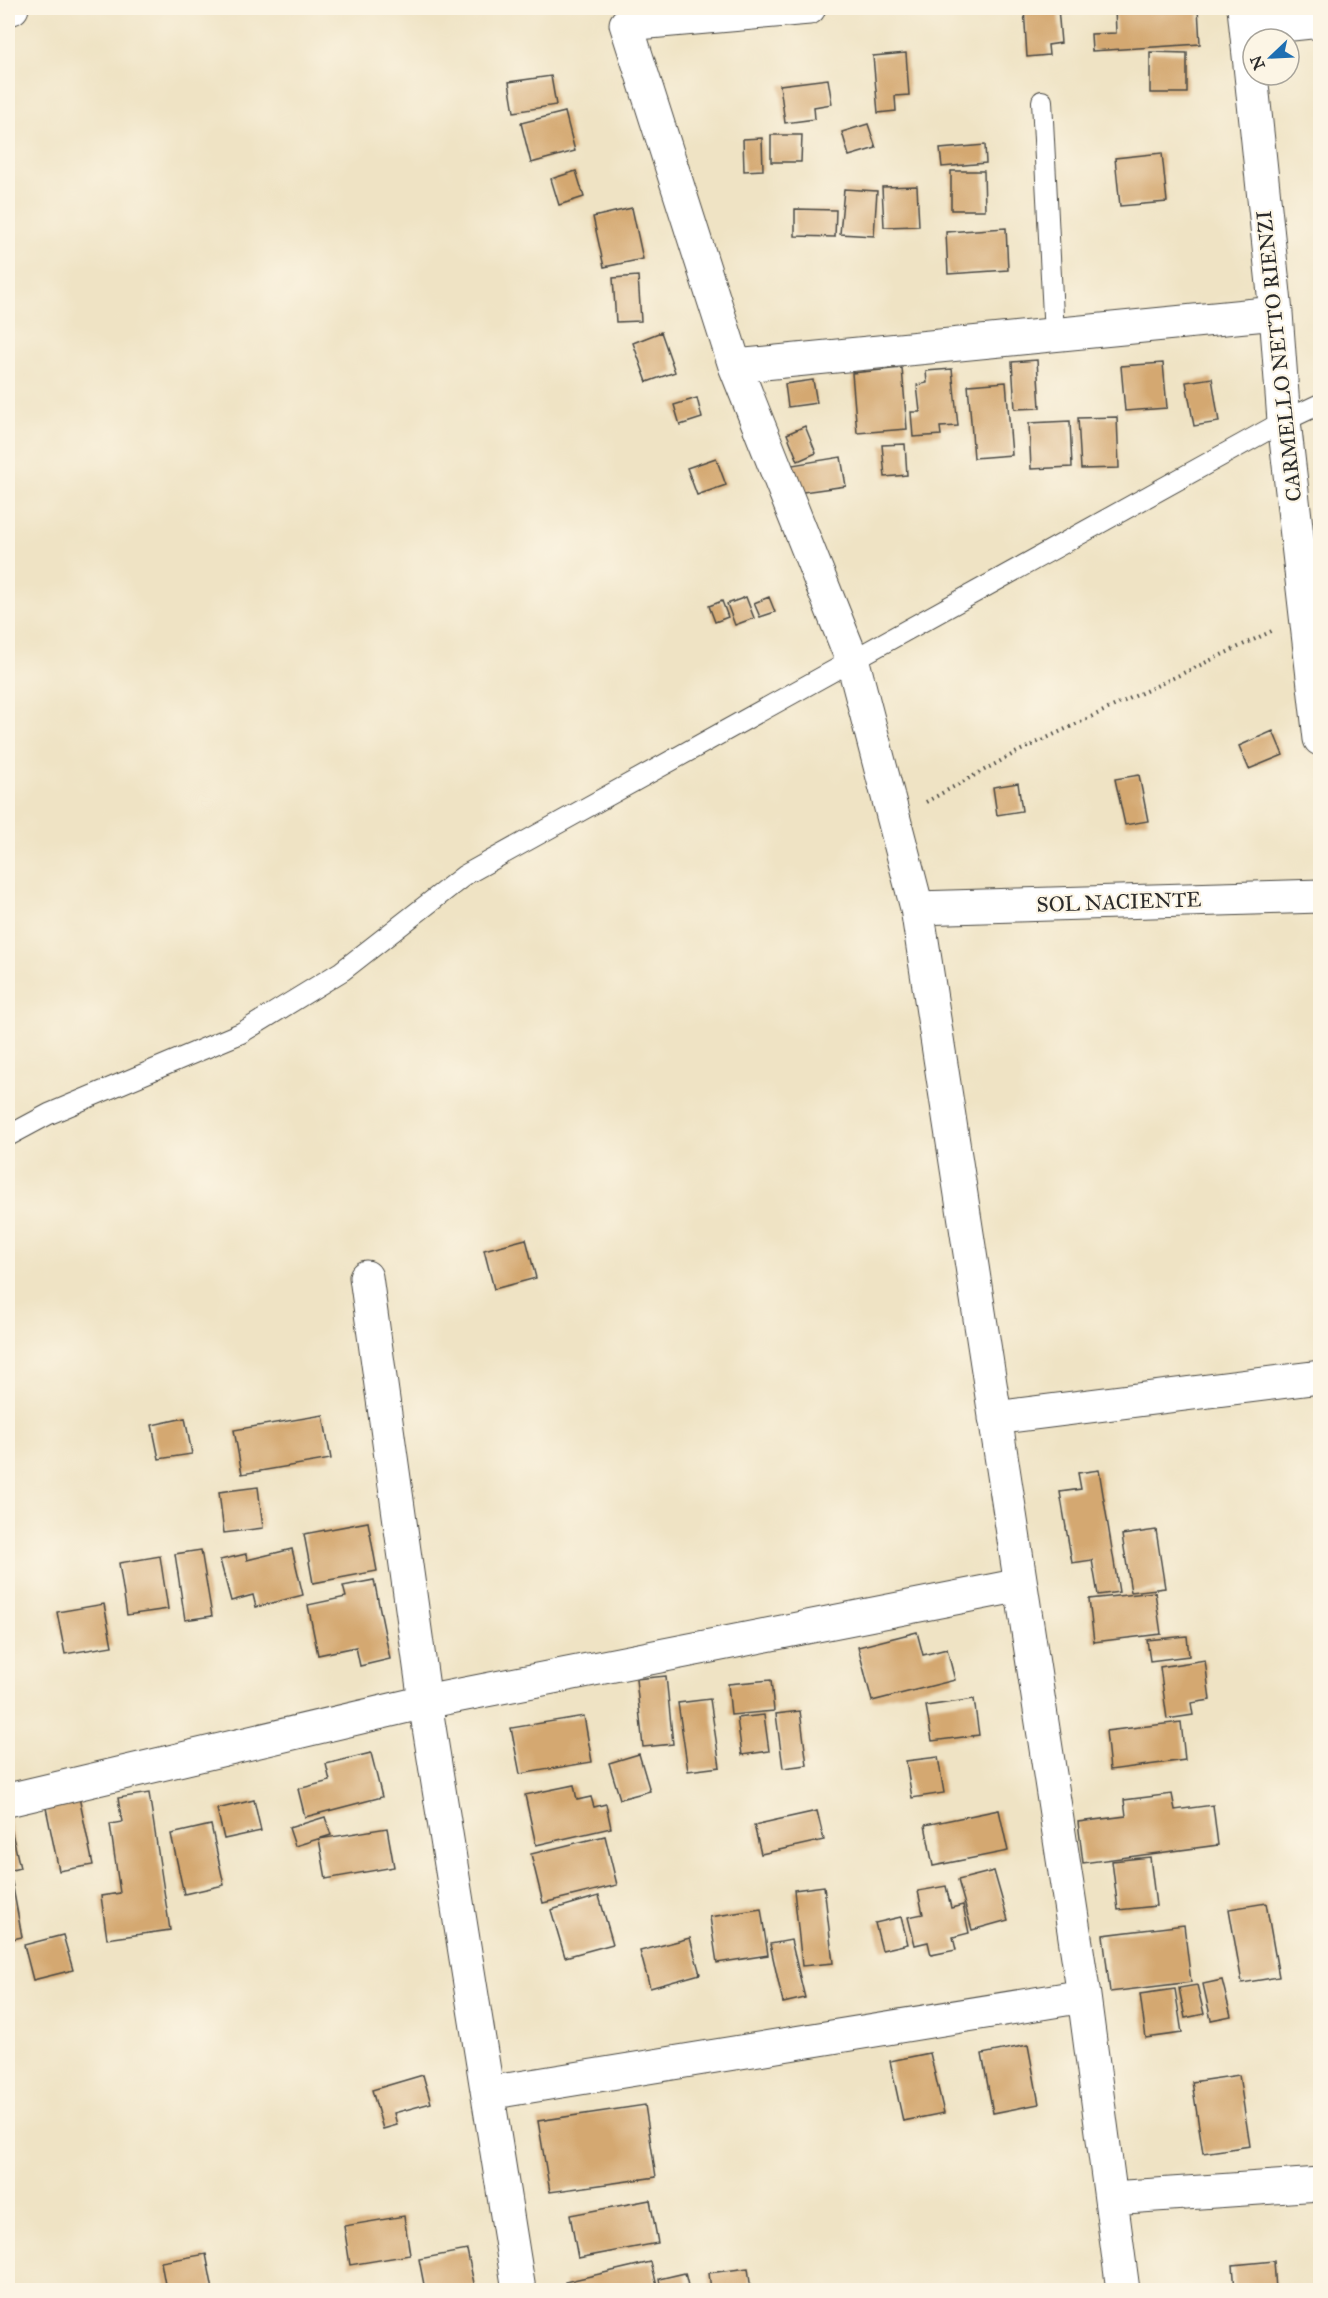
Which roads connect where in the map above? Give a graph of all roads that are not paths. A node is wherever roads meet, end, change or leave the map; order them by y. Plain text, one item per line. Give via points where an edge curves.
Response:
1 (12, 8) edge
2 (809, 8) edge
3 (8, 9) edge
4 (1245, 18) edge
5 (1320, 21) edge
6 (1042, 101) dead end
7 (1276, 313) junction
8 (1053, 335) junction
9 (735, 366) junction
10 (1320, 404) edge
11 (1284, 422) junction
12 (853, 662) junction
13 (1320, 739) edge
14 (1320, 897) edge
15 (917, 908) junction
16 (8, 1136) edge
17 (366, 1277) dead end
18 (1320, 1377) edge
19 (995, 1418) junction
20 (1021, 1585) junction
21 (425, 1702) junction
22 (8, 1800) edge
23 (1084, 1996) junction
24 (488, 2093) junction
25 (1320, 2184) edge
26 (1111, 2198) junction
27 (519, 2290) edge
28 (1123, 2290) edge

1 - 3 street
2 - 9 street via 626,24
4 - 5 street
4 - 7 street, CARMELLO NETTO RIENZI
6 - 8 lane
7 - 8 street
7 - 11 street, CARMELLO NETTO RIENZI
8 - 9 street
9 - 12 street
10 - 11 lane
11 - 12 lane
11 - 13 street, CARMELLO NETTO RIENZI
12 - 15 street
12 - 16 lane via 465,875 342,971 241,1033 49,1114
14 - 15 street, SOL NACIENTE
15 - 19 street
17 - 21 street
18 - 19 street
19 - 20 street
20 - 21 street
20 - 23 street
21 - 22 street
21 - 24 street
23 - 24 street
23 - 26 street
24 - 27 street
25 - 26 street
26 - 28 street

